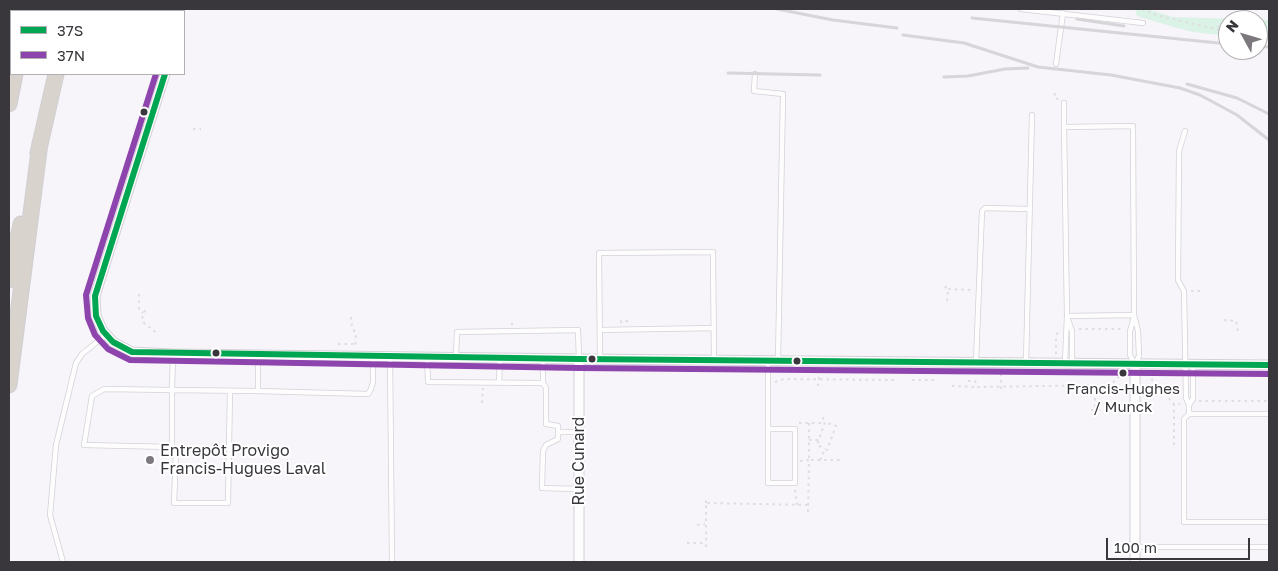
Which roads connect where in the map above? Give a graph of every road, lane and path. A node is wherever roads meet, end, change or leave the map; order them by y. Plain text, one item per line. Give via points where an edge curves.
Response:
1 (114, 9) edge
2 (1021, 9) edge
3 (1142, 9) edge
4 (130, 10) edge
5 (1063, 13) junction
6 (1143, 23) dead end
7 (1218, 26) edge
8 (1209, 28) junction
9 (1218, 30) edge
10 (1056, 64) dead end
11 (755, 74) dead end
12 (15, 75) edge
13 (56, 75) edge
14 (165, 75) edge
15 (1064, 103) dead end
16 (9, 104) edge
17 (1032, 115) dead end
18 (1064, 126) junction
19 (193, 129) dead end
20 (201, 129) dead end
21 (1185, 131) dead end
22 (40, 143) junction
23 (1029, 209) junction
24 (9, 280) edge
25 (946, 286) dead end
26 (948, 289) junction
27 (973, 290) dead end
28 (1190, 291) dead end
29 (1201, 291) dead end
30 (139, 294) dead end
31 (947, 301) dead end
32 (145, 310) dead end
33 (143, 313) junction
34 (1134, 315) junction
35 (1067, 316) junction
36 (352, 317) dead end
37 (631, 317) dead end
38 (1224, 320) dead end
39 (621, 323) dead end
40 (713, 328) junction
41 (1062, 328) dead end
42 (1076, 329) dead end
43 (1090, 329) junction
44 (1127, 329) dead end
45 (600, 330) junction
46 (1238, 332) dead end
47 (1090, 333) dead end
48 (158, 334) dead end
49 (106, 335) junction
50 (338, 344) dead end
51 (355, 344) junction
52 (355, 348) dead end
53 (172, 354) junction
54 (1056, 354) dead end
55 (258, 355) junction
56 (373, 356) junction
57 (390, 356) junction
58 (427, 357) junction
59 (456, 357) junction
60 (500, 358) junction
61 (544, 358) junction
62 (579, 359) junction
63 (600, 359) junction
64 (714, 360) junction
65 (768, 360) junction
66 (778, 360) junction
67 (976, 362) junction
68 (1026, 363) junction
69 (1068, 363) junction
70 (1135, 364) junction
71 (1190, 365) junction
72 (1269, 365) edge
73 (820, 368) dead end
74 (1001, 370) dead end
75 (1123, 373) dead end
76 (1147, 373) dead end
77 (819, 380) junction
78 (897, 380) dead end
79 (912, 380) dead end
80 (938, 380) dead end
81 (968, 381) dead end
82 (499, 383) junction
83 (543, 383) junction
84 (1034, 384) junction
85 (1095, 384) junction
86 (9, 385) edge
87 (818, 386) dead end
88 (952, 386) dead end
89 (978, 387) junction
90 (483, 388) dead end
91 (1001, 388) junction
92 (1034, 389) dead end
93 (172, 390) junction
94 (775, 390) dead end
95 (230, 391) junction
96 (258, 391) junction
97 (1269, 400) edge
98 (1198, 401) dead end
99 (482, 403) dead end
100 (1174, 404) junction
101 (1186, 404) junction
102 (1125, 409) dead end
103 (1090, 410) dead end
104 (1095, 410) junction
105 (825, 414) dead end
106 (1189, 414) junction
107 (1269, 414) edge
108 (795, 423) dead end
109 (809, 423) junction
110 (823, 423) junction
111 (768, 429) junction
112 (558, 432) junction
113 (579, 432) junction
114 (809, 440) junction
115 (819, 440) junction
116 (1174, 445) dead end
117 (172, 447) junction
118 (825, 449) junction
119 (809, 460) junction
120 (820, 460) junction
121 (841, 460) dead end
122 (795, 488) dead end
123 (579, 489) junction
124 (706, 498) dead end
125 (740, 498) dead end
126 (706, 503) junction
127 (740, 504) junction
128 (797, 505) junction
129 (808, 505) junction
130 (808, 512) dead end
131 (1269, 522) edge
132 (706, 524) junction
133 (697, 525) dead end
134 (687, 543) dead end
135 (706, 543) junction
136 (706, 547) dead end
137 (1269, 547) edge
138 (1135, 548) junction
139 (63, 562) edge
140 (392, 562) edge
141 (579, 562) edge
142 (1135, 562) edge

1 - 4 street
2 - 5 lane
3 - 8 path
5 - 6 lane
5 - 10 lane
7 - 8 path
8 - 9 path
11 - 66 lane via 754,91 783,94
12 - 16 highway
13 - 22 highway
14 - 49 street via 96,290 95,311
15 - 18 lane
17 - 23 lane
18 - 34 lane via 1133,126
18 - 35 lane
19 - 20 path
21 - 71 lane via 1179,151 1178,280 1184,291
22 - 24 highway
22 - 86 highway
23 - 67 lane via 982,210
23 - 68 lane
25 - 26 path
26 - 27 path
26 - 31 path
28 - 29 path
30 - 33 path via 139,310
32 - 33 path
33 - 48 path via 144,322
34 - 35 lane
34 - 70 lane via 1139,356
34 - 70 lane via 1130,355
35 - 69 lane
35 - 69 lane via 1072,331
36 - 51 path
37 - 39 path via 631,322
38 - 46 path via 1236,321
40 - 45 lane
40 - 45 lane via 713,252 599,253
40 - 64 lane
41 - 54 path via 1056,335
42 - 43 path
43 - 44 path
43 - 47 path
45 - 63 lane
49 - 53 street via 132,352
49 - 139 lane via 76,363 56,446 50,515
50 - 51 path
51 - 52 path
53 - 55 street
53 - 93 lane
55 - 56 street
55 - 96 lane
56 - 57 street
56 - 96 lane via 372,389 368,394
57 - 58 street
57 - 140 lane
58 - 59 street
58 - 82 lane via 428,382
59 - 60 street
59 - 62 lane via 457,332 578,330
60 - 61 street
60 - 82 lane
61 - 62 street
61 - 83 lane
62 - 63 street
62 - 113 street, Rue Cunard
63 - 64 street
64 - 65 street
65 - 66 street
65 - 111 lane
66 - 67 street
67 - 68 street
68 - 69 street
69 - 70 street
70 - 71 street
70 - 138 street
71 - 72 street
71 - 101 lane via 1193,399
73 - 77 path
74 - 91 path
75 - 85 path via 1110,384
76 - 100 path
77 - 78 path
77 - 87 path
77 - 94 path via 784,379 775,382
79 - 80 path
81 - 89 path via 975,381
82 - 83 lane
83 - 112 lane via 546,388 546,424 558,426
84 - 85 path
84 - 91 path
84 - 92 path
85 - 104 path
88 - 89 path
89 - 91 path
90 - 99 path
93 - 95 lane
93 - 117 lane
93 - 117 lane via 104,389 92,396 84,445
95 - 96 lane
95 - 117 lane via 228,503 174,503 176,451
97 - 98 path
100 - 101 path
100 - 116 path
101 - 106 lane
102 - 104 path
103 - 104 path
105 - 110 path
106 - 107 lane
106 - 131 lane via 1184,419 1184,522
108 - 109 path
109 - 110 path
109 - 114 path
110 - 115 path
110 - 118 path via 836,426
111 - 111 lane via 768,483 795,483 795,429
112 - 113 lane
112 - 123 lane via 558,439 543,451 542,488
113 - 123 street, Rue Cunard
114 - 115 path
114 - 119 path
115 - 118 path via 817,445
118 - 120 path
119 - 120 path
119 - 129 path
120 - 121 path
122 - 128 path
123 - 141 street, Rue Cunard
124 - 126 path
125 - 127 path
126 - 127 path
126 - 132 path
127 - 128 path
128 - 129 path
129 - 130 path
132 - 133 path
132 - 135 path
134 - 135 path
135 - 136 path
137 - 138 lane
138 - 142 street

